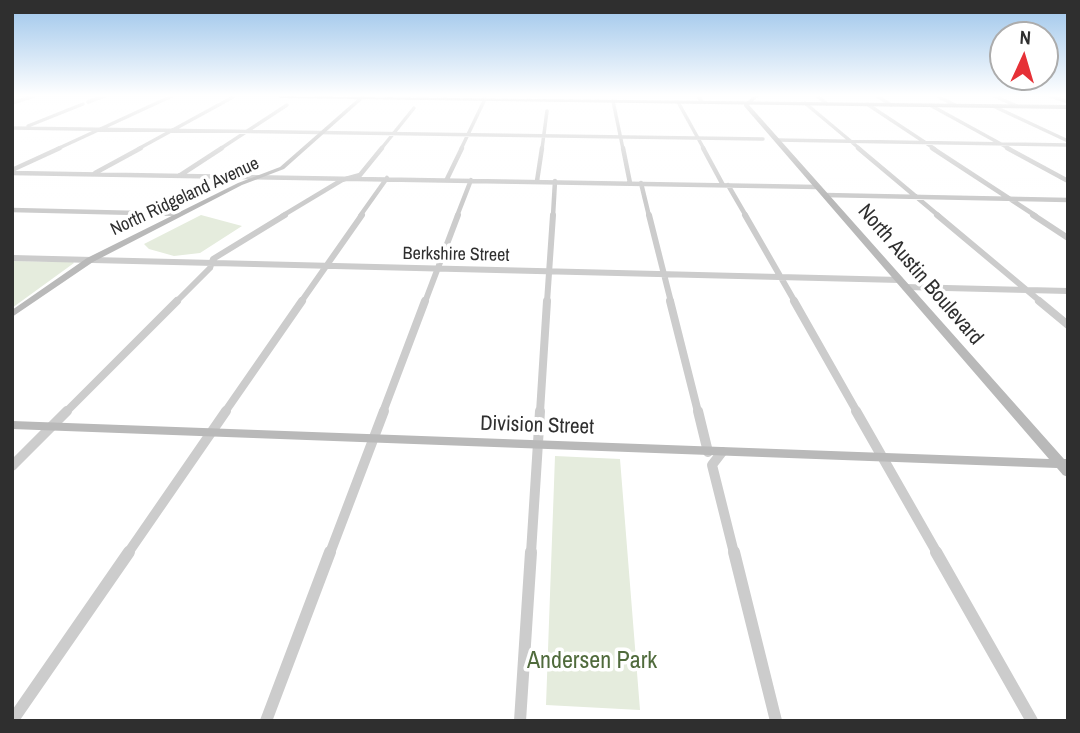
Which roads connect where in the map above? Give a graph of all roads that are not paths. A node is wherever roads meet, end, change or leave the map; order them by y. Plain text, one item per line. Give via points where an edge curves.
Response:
1 (100, 130) edge
2 (115, 130) edge
3 (247, 130) edge
4 (324, 130) edge
5 (397, 130) edge
6 (470, 130) edge
7 (544, 130) edge
8 (619, 130) edge
9 (693, 130) edge
10 (770, 130) edge
11 (837, 130) edge
12 (905, 130) edge
13 (974, 130) edge
14 (1042, 130) edge
15 (172, 131) junction
16 (244, 132) junction
17 (321, 133) junction
18 (394, 134) junction
19 (468, 134) junction
20 (543, 136) junction
21 (620, 137) junction
22 (697, 138) junction
23 (777, 140) junction
24 (850, 141) junction
25 (924, 143) junction
26 (1068, 143) edge
27 (999, 144) junction
28 (12, 172) edge
29 (92, 174) junction
30 (179, 176) junction
31 (255, 177) junction
32 (352, 177) junction
33 (387, 178) junction
34 (447, 179) junction
35 (471, 180) junction
36 (537, 181) junction
37 (555, 181) junction
38 (1068, 181) edge
39 (630, 183) junction
40 (641, 183) junction
41 (725, 185) junction
42 (817, 187) junction
43 (825, 195) junction
44 (917, 197) junction
45 (1010, 199) junction
46 (1068, 200) edge
47 (12, 210) edge
48 (180, 214) junction
49 (1068, 238) edge
50 (12, 258) edge
51 (90, 260) junction
52 (212, 263) junction
53 (325, 266) junction
54 (436, 269) junction
55 (550, 272) junction
56 (664, 275) junction
57 (781, 278) junction
58 (902, 284) junction
59 (1027, 290) junction
60 (1068, 291) edge
61 (12, 314) edge
62 (1068, 324) edge
63 (12, 425) edge
64 (52, 427) junction
65 (210, 433) junction
66 (373, 438) junction
67 (539, 445) junction
68 (884, 457) junction
69 (710, 458) junction
70 (12, 466) edge
71 (1065, 467) edge
72 (12, 721) edge
73 (266, 721) edge
74 (520, 721) edge
75 (776, 721) edge
76 (1032, 721) edge

1 - 28 street
2 - 15 street
3 - 16 street
4 - 17 street, North Ridgeland Avenue
5 - 18 street
6 - 19 street
7 - 20 street
8 - 21 street
9 - 22 street
10 - 23 street, North Austin Boulevard
11 - 24 street
12 - 25 street
13 - 27 street
14 - 26 street
15 - 16 street
15 - 29 street
16 - 17 street
16 - 30 street
17 - 18 street
17 - 31 street, North Ridgeland Avenue via 282,168
18 - 19 street
18 - 32 street via 360,175
19 - 20 street
19 - 34 street
20 - 21 street
20 - 36 street
21 - 22 street
21 - 39 street
22 - 22 street via 763,140
22 - 41 street
23 - 24 street
23 - 42 street, North Austin Boulevard
24 - 25 street
24 - 44 street
25 - 27 street
25 - 45 street
26 - 27 street
27 - 38 street
28 - 29 street
29 - 30 street
30 - 31 street
31 - 32 street
31 - 48 street, North Ridgeland Avenue
32 - 33 street
32 - 52 street via 213,258
33 - 34 street
33 - 53 street
34 - 35 street
35 - 36 street
35 - 54 street
36 - 37 street
37 - 39 street
37 - 55 street
39 - 40 street
40 - 41 street
40 - 56 street
41 - 42 street
41 - 57 street
42 - 43 street, North Austin Boulevard
43 - 44 street
43 - 58 street, North Austin Boulevard
44 - 45 street
44 - 59 street
45 - 46 street
45 - 49 street
47 - 48 street
48 - 51 street, North Ridgeland Avenue
50 - 51 street, Berkshire Street
51 - 52 street, Berkshire Street
51 - 61 street, North Ridgeland Avenue
52 - 53 street, Berkshire Street
52 - 64 street
53 - 54 street, Berkshire Street
53 - 65 street
54 - 55 street, Berkshire Street
54 - 66 street
55 - 56 street, Berkshire Street
55 - 67 street
56 - 57 street, Berkshire Street
56 - 69 street
57 - 58 street, Berkshire Street
57 - 68 street
58 - 59 street, Berkshire Street
58 - 71 street, North Austin Boulevard
59 - 60 street, Berkshire Street
59 - 62 street
63 - 64 street, Division Street
64 - 65 street, Division Street
64 - 70 street
65 - 66 street, Division Street
65 - 72 street
66 - 67 street, Division Street
66 - 73 street
67 - 69 street, Division Street
67 - 74 street
68 - 69 street, Division Street via 722,452
68 - 71 street, Division Street
68 - 76 street
69 - 75 street

